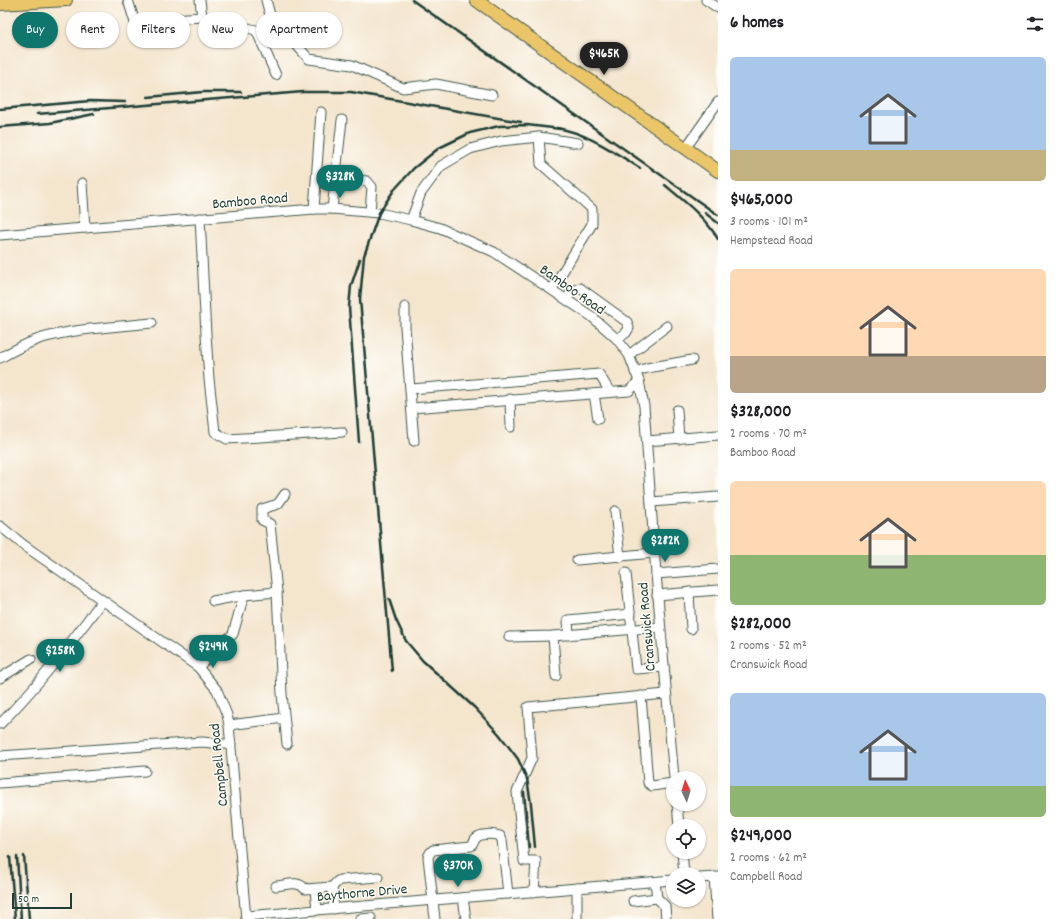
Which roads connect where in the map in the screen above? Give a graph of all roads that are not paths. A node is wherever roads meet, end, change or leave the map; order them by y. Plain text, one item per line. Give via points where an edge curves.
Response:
1 (52, 0) edge
2 (66, 0) edge
3 (128, 0) edge
4 (200, 0) edge
5 (266, 0) edge
6 (476, 0) edge
7 (706, 0) edge
8 (0, 4) edge
9 (489, 4) edge
10 (718, 8) edge
11 (201, 12) edge
12 (198, 17) edge
13 (248, 28) edge
14 (276, 75) dead end
15 (492, 95) dead end
16 (718, 102) edge
17 (321, 112) dead end
18 (342, 120) dead end
19 (539, 137) junction
20 (578, 143) dead end
21 (685, 149) junction
22 (718, 171) edge
23 (335, 178) junction
24 (82, 183) dead end
25 (314, 209) junction
26 (332, 209) junction
27 (370, 212) junction
28 (200, 218) junction
29 (412, 220) junction
30 (85, 228) junction
31 (0, 235) edge
32 (552, 289) junction
33 (566, 299) junction
34 (405, 307) dead end
35 (152, 323) dead end
36 (667, 326) dead end
37 (617, 339) junction
38 (629, 355) junction
39 (0, 358) edge
40 (692, 360) dead end
41 (635, 372) junction
42 (639, 381) junction
43 (411, 389) junction
44 (610, 392) junction
45 (594, 394) junction
46 (510, 399) junction
47 (412, 408) junction
48 (677, 410) dead end
49 (598, 419) dead end
50 (511, 427) dead end
51 (342, 432) dead end
52 (718, 436) edge
53 (680, 439) junction
54 (414, 441) dead end
55 (647, 441) junction
56 (285, 494) dead end
57 (718, 497) edge
58 (651, 502) junction
59 (615, 510) dead end
60 (0, 526) edge
61 (654, 553) junction
62 (620, 556) junction
63 (577, 560) dead end
64 (718, 569) edge
65 (626, 573) dead end
66 (656, 574) junction
67 (718, 590) edge
68 (277, 592) junction
69 (689, 592) junction
70 (244, 595) junction
71 (657, 595) junction
72 (102, 601) junction
73 (213, 601) dead end
74 (631, 614) junction
75 (660, 627) junction
76 (691, 629) dead end
77 (632, 630) junction
78 (569, 635) junction
79 (553, 636) junction
80 (509, 637) dead end
81 (31, 659) dead end
82 (198, 667) junction
83 (664, 667) junction
84 (556, 676) dead end
85 (0, 678) edge
86 (666, 694) junction
87 (641, 696) junction
88 (284, 718) junction
89 (0, 724) edge
90 (229, 725) junction
91 (230, 744) junction
92 (287, 744) dead end
93 (0, 756) edge
94 (144, 771) dead end
95 (673, 771) edge
96 (0, 783) edge
97 (666, 784) edge
98 (378, 877) dead end
99 (716, 877) edge
100 (706, 878) edge
101 (666, 881) edge
102 (655, 882) junction
103 (276, 886) dead end
104 (332, 887) junction
105 (315, 888) junction
106 (577, 888) junction
107 (534, 892) junction
108 (508, 894) junction
109 (464, 898) junction
110 (657, 898) junction
111 (433, 900) junction
112 (633, 901) dead end
113 (332, 909) junction
114 (317, 910) junction
115 (273, 916) edge
116 (246, 918) edge
117 (371, 918) edge
118 (330, 919) edge
119 (360, 919) edge
120 (435, 919) edge
121 (466, 919) edge
122 (577, 919) edge
123 (666, 919) edge
124 (717, 919) edge

1 - 2 main road
1 - 8 main road
3 - 12 street via 137,29 172,18
4 - 11 street
5 - 15 street via 270,15 309,59 352,65 403,88 436,84
6 - 9 main road
7 - 10 street
9 - 21 main road
13 - 14 street via 256,30
16 - 21 street
17 - 25 street
18 - 23 street
19 - 20 street
19 - 29 street via 470,149 441,166 421,193
19 - 32 street via 541,164 592,209 592,224
21 - 22 main road
23 - 26 street
23 - 27 street via 367,181 372,187
24 - 30 street
25 - 26 street, Bamboo Road
25 - 28 street, Bamboo Road
26 - 27 street, Bamboo Road
27 - 29 street, Bamboo Road
28 - 30 street, Bamboo Road
28 - 51 street via 206,334 215,432 227,439
29 - 32 street, Bamboo Road via 440,228 494,252
30 - 31 street, Bamboo Road
32 - 33 street, Bamboo Road
33 - 37 street, Bamboo Road via 591,316
33 - 37 street via 574,290 580,288 627,322 630,328
34 - 43 street
35 - 39 street via 63,333 38,340
36 - 38 street
37 - 38 street, Bamboo Road
38 - 41 street, Cranswick Road
40 - 41 street
41 - 42 street, Cranswick Road
42 - 44 street via 629,391
42 - 55 street, Cranswick Road
43 - 44 street via 599,374
43 - 47 street
44 - 45 street
45 - 46 street
45 - 49 street
46 - 47 street
46 - 50 street
47 - 54 street
48 - 53 street
52 - 53 street
53 - 55 street
55 - 58 street, Cranswick Road
56 - 68 street via 278,504 262,509 262,520 270,524
57 - 58 street
58 - 61 street, Cranswick Road
59 - 62 street
60 - 72 street, Campbell Road
61 - 62 street
61 - 66 street, Cranswick Road
62 - 63 street
64 - 66 street
65 - 74 street
66 - 71 street, Cranswick Road
67 - 69 street
68 - 70 street
68 - 88 street
69 - 71 street
69 - 76 street
70 - 73 street
70 - 82 street via 233,634
71 - 75 street, Cranswick Road
72 - 82 street, Campbell Road
72 - 89 street via 30,694
74 - 77 street
74 - 78 street via 568,620
75 - 77 street
75 - 83 street, Cranswick Road
77 - 78 street
77 - 83 street via 636,669
78 - 79 street
79 - 80 street
79 - 84 street
81 - 85 street
82 - 90 street, Campbell Road via 217,690
83 - 86 street, Cranswick Road
86 - 87 street
86 - 95 street, Cranswick Road
87 - 97 street via 648,783 652,786
87 - 107 street via 528,707 532,758 517,792 524,861 536,861
88 - 90 street
88 - 92 street
90 - 91 street, Campbell Road
91 - 93 street via 202,742
91 - 116 street, Campbell Road
94 - 96 street
98 - 104 street via 340,880
99 - 100 street
99 - 124 street
101 - 102 street, Baythorne Drive
102 - 106 street, Baythorne Drive
102 - 110 street
103 - 105 street via 298,884 305,889
104 - 105 street
104 - 113 street
105 - 114 street
106 - 107 street, Baythorne Drive
106 - 122 street
107 - 108 street, Baythorne Drive
108 - 109 street, Baythorne Drive
108 - 111 street via 502,840 495,834 479,836 471,846 430,852 428,857
109 - 111 street, Baythorne Drive
109 - 121 street
110 - 112 street
110 - 123 street via 665,906
111 - 113 street, Baythorne Drive
111 - 120 street
113 - 114 street, Baythorne Drive
113 - 118 street
114 - 115 street, Baythorne Drive
115 - 116 street, Baythorne Drive
117 - 119 street

